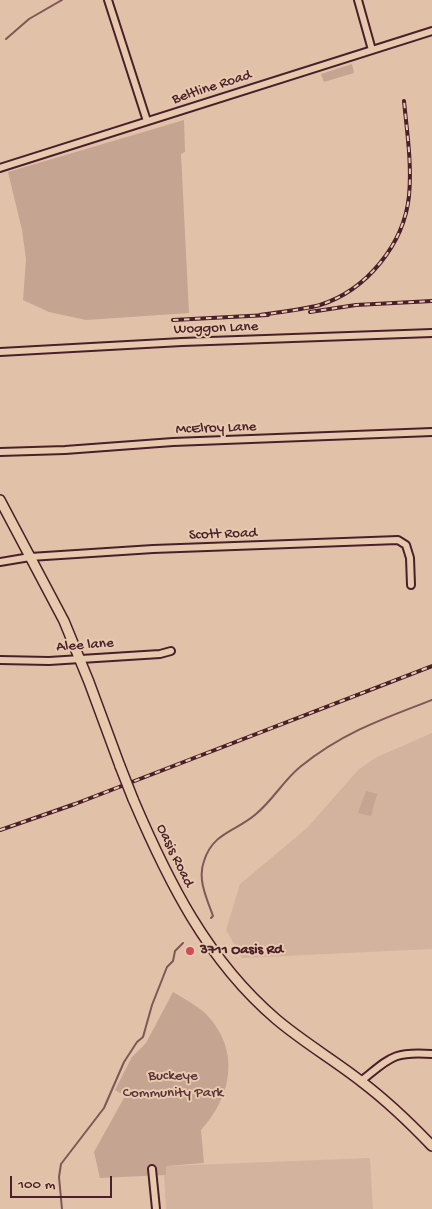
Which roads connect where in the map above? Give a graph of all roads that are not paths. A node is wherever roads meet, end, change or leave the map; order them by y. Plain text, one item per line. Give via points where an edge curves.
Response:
1 (108, 0) edge
2 (358, 0) edge
3 (432, 31) edge
4 (372, 50) junction
5 (147, 121) junction
6 (0, 168) edge
7 (432, 334) edge
8 (0, 352) edge
9 (432, 432) edge
10 (0, 452) edge
11 (0, 500) edge
12 (30, 557) junction
13 (0, 562) edge
14 (411, 585) dead end
15 (171, 651) dead end
16 (80, 658) junction
17 (0, 660) edge
18 (432, 1054) edge
19 (361, 1081) junction
20 (432, 1146) edge
21 (152, 1168) dead end
22 (156, 1209) edge

1 - 5 street
2 - 4 street
3 - 4 street, Beltline Road
4 - 5 street, Beltline Road
5 - 6 street, Beltline Road
7 - 8 street, Woggon Lane
9 - 10 street, McElroy Lane
11 - 12 main road, Oasis Road
12 - 13 street, Scott Road
12 - 14 street, Scott Road via 398,540 406,545 410,558
12 - 16 main road, Oasis Road
15 - 16 street, Alee lane
16 - 17 street, Alee lane
16 - 19 main road, Oasis Road, bridge via 133,799 168,877 195,926 218,958 275,1019
18 - 19 street via 393,1056
19 - 20 main road, Oasis Road
21 - 22 street

